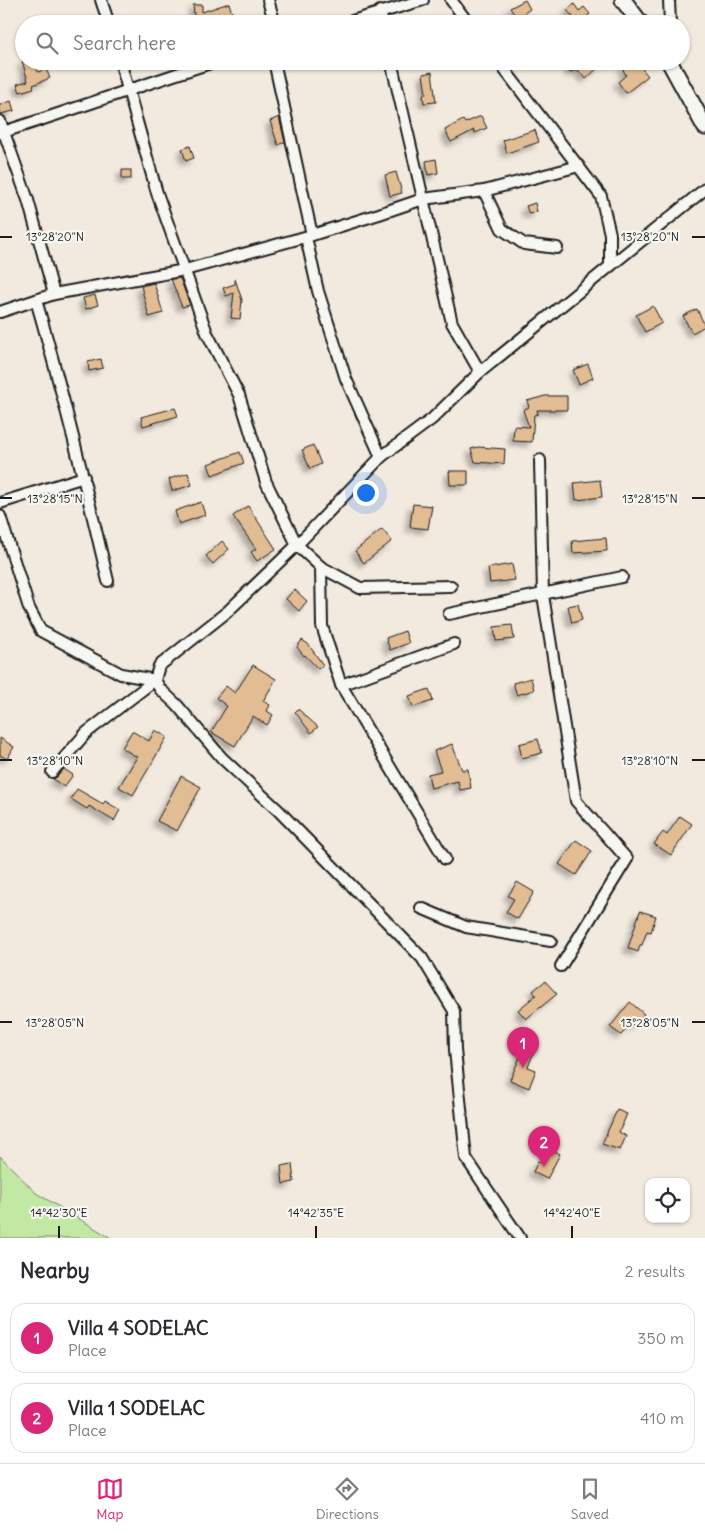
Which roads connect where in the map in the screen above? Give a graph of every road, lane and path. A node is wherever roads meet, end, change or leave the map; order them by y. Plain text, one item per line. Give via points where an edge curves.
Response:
1 (101, 0) edge
2 (268, 0) edge
3 (423, 0) edge
4 (451, 0) edge
5 (623, 0) edge
6 (669, 0) edge
7 (380, 12) junction
8 (106, 15) edge
9 (272, 15) edge
10 (370, 15) edge
11 (381, 15) edge
12 (462, 15) edge
13 (634, 15) edge
14 (670, 15) edge
15 (123, 70) edge
16 (189, 70) edge
17 (276, 70) edge
18 (393, 70) edge
19 (505, 70) edge
20 (675, 70) edge
21 (129, 89) junction
22 (0, 121) edge
23 (705, 127) edge
24 (2, 132) edge
25 (580, 166) junction
26 (705, 189) edge
27 (484, 191) junction
28 (423, 199) junction
29 (309, 236) junction
30 (557, 248) dead end
31 (610, 265) junction
32 (185, 270) junction
33 (54, 294) junction
34 (36, 300) junction
35 (0, 312) edge
36 (480, 372) junction
37 (381, 457) junction
38 (540, 460) dead end
39 (84, 477) junction
40 (0, 503) edge
41 (0, 516) edge
42 (297, 545) junction
43 (321, 567) junction
44 (622, 577) dead end
45 (108, 582) dead end
46 (451, 586) dead end
47 (543, 595) junction
48 (449, 614) dead end
49 (454, 644) dead end
50 (155, 680) junction
51 (341, 685) junction
52 (52, 772) dead end
53 (445, 859) dead end
54 (421, 908) dead end
55 (551, 941) dead end
56 (561, 966) dead end
57 (520, 1238) edge

1 - 8 street
2 - 9 street
3 - 7 street
4 - 12 street
5 - 13 main road
6 - 14 street
7 - 10 street
7 - 11 street
15 - 21 street
16 - 21 street
17 - 29 street
18 - 28 street
19 - 25 street
20 - 23 main road
21 - 24 street via 64,114
21 - 32 street via 157,193
22 - 24 street
24 - 33 street via 28,200
25 - 27 street
25 - 31 street via 601,196 610,234
26 - 31 street
27 - 28 street
27 - 30 street via 502,228 524,244
28 - 29 street
28 - 36 street via 452,323
29 - 32 street
29 - 37 street via 318,291 346,379
31 - 36 street
32 - 33 street
32 - 42 street via 207,333 239,395 266,482
33 - 34 street
34 - 35 street
34 - 39 street
36 - 37 street via 432,419
37 - 42 street
38 - 47 street
39 - 40 street
39 - 45 street
41 - 50 street via 29,608 41,631 121,674
42 - 43 street
42 - 50 street via 227,612 159,666
43 - 46 street via 360,588
43 - 51 street via 322,626
44 - 47 street
47 - 48 street
47 - 56 street via 576,801 627,859
49 - 51 street
50 - 52 street via 86,733
50 - 57 street via 222,758 278,810 422,958 454,1011 466,1158
51 - 53 street
54 - 55 street via 466,927

